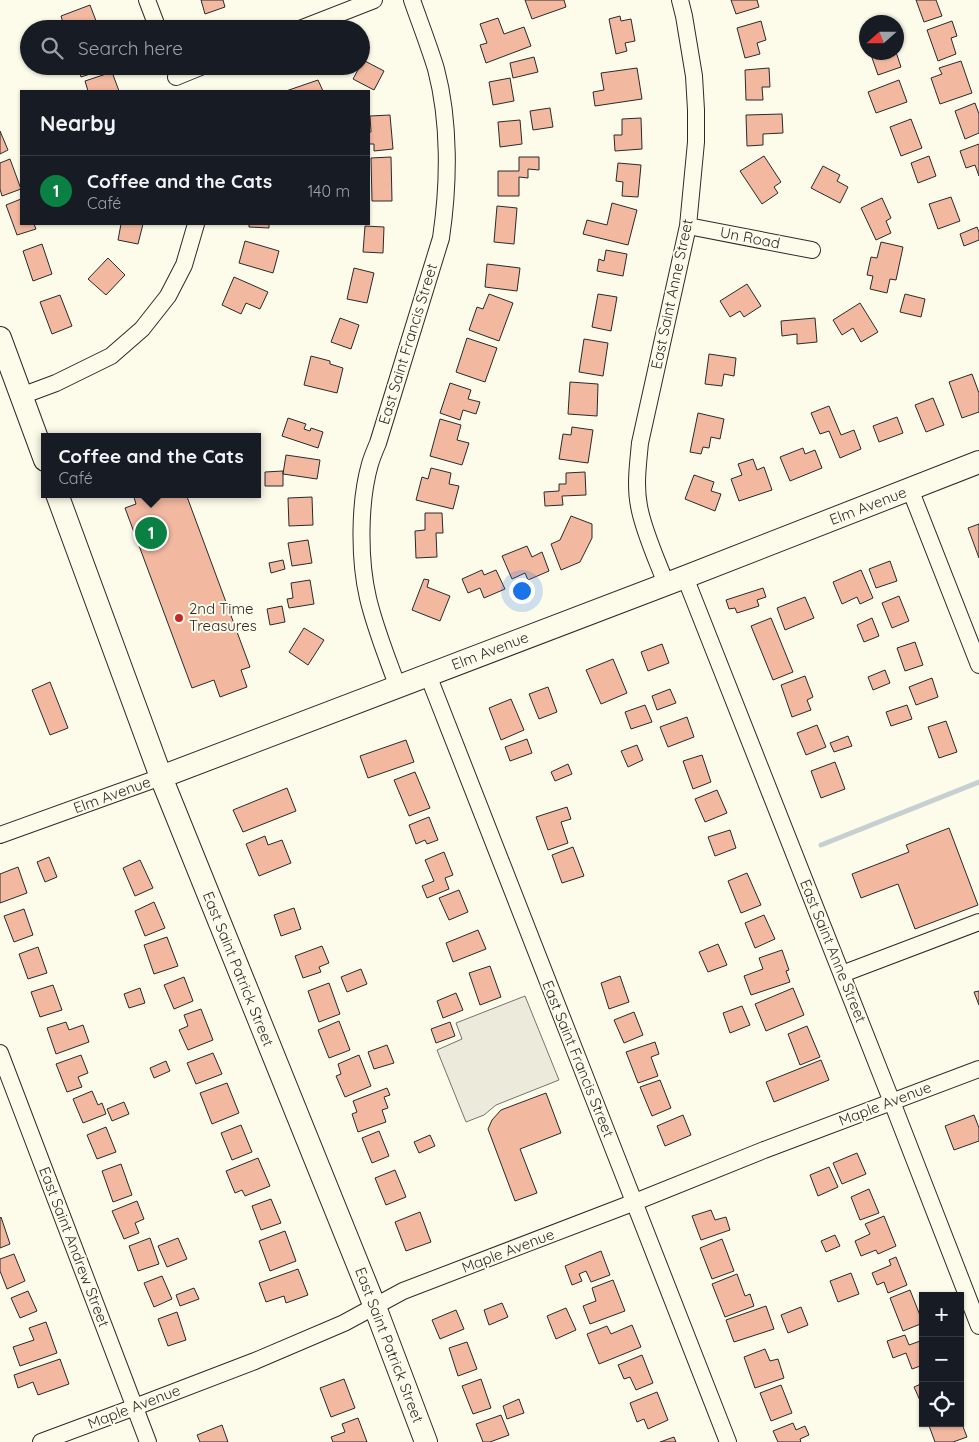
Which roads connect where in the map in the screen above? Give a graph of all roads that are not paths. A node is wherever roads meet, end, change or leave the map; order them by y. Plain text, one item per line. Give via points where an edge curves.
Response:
1 (147, 0) edge
2 (374, 0) edge
3 (412, 0) edge
4 (680, 0) edge
5 (155, 20) edge
6 (323, 20) edge
7 (196, 225) edge
8 (688, 226) junction
9 (812, 250) dead end
10 (0, 338) edge
11 (21, 396) junction
12 (41, 449) edge
13 (979, 462) edge
14 (910, 489) junction
15 (58, 498) edge
16 (676, 580) junction
17 (979, 665) edge
18 (428, 675) junction
19 (397, 686) junction
20 (161, 777) junction
21 (0, 835) edge
22 (979, 922) edge
23 (842, 974) junction
24 (0, 1053) edge
25 (979, 1069) edge
26 (892, 1102) junction
27 (635, 1202) junction
28 (374, 1308) junction
29 (979, 1326) edge
30 (135, 1407) junction
31 (40, 1442) edge
32 (148, 1442) edge
33 (426, 1442) edge
34 (728, 1442) edge

1 - 5 street
2 - 6 street
3 - 19 street, East Saint Francis Street via 436,71 444,110 446,207 441,238 364,492 363,559 368,597
4 - 8 street, East Saint Anne Street via 694,76 696,110
7 - 11 street via 184,265 168,296 142,330 111,356
8 - 9 street, Un Road
8 - 16 street, East Saint Anne Street via 640,443 637,477 639,506 649,540
10 - 11 main road
11 - 12 main road
13 - 14 main road, Elm Avenue
14 - 16 main road, Elm Avenue
14 - 17 street
15 - 20 main road, East Saint Patrick Street
16 - 18 main road, Elm Avenue
16 - 23 street, East Saint Anne Street
18 - 19 main road, Elm Avenue
18 - 27 street, East Saint Francis Street
19 - 20 main road, Elm Avenue
20 - 21 street, Elm Avenue
20 - 28 main road, East Saint Patrick Street
22 - 23 street
23 - 26 street, East Saint Anne Street
24 - 30 street, East Saint Andrew Street
25 - 26 street, Maple Avenue
26 - 27 street, Maple Avenue
26 - 29 street, East Saint Anne Street
27 - 28 street, Maple Avenue via 403,1291
27 - 34 street, East Saint Francis Street
28 - 30 street, Maple Avenue via 255,1361
28 - 33 main road, East Saint Patrick Street
30 - 31 street, Maple Avenue
30 - 32 street, East Saint Andrew Street

